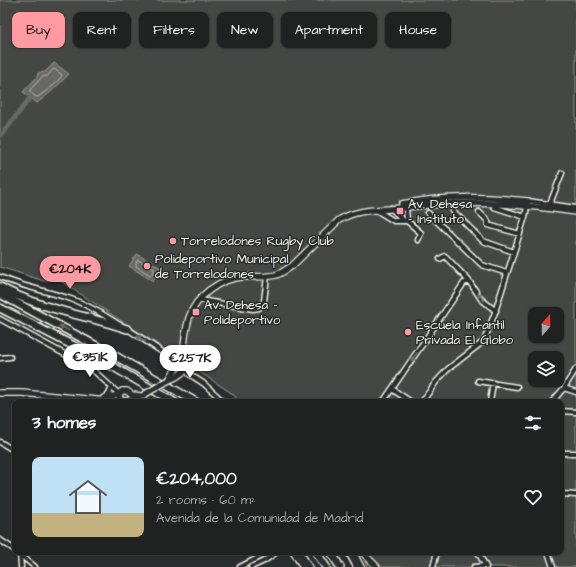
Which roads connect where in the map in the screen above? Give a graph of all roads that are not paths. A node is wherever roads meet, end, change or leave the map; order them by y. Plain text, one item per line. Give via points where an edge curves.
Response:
1 (562, 173) dead end
2 (528, 204) junction
3 (406, 206) junction
4 (549, 206) junction
5 (494, 207) dead end
6 (391, 208) junction
7 (576, 208) edge
8 (376, 209) junction
9 (453, 211) dead end
10 (479, 212) dead end
11 (576, 212) edge
12 (428, 213) dead end
13 (525, 217) junction
14 (406, 221) junction
15 (520, 234) junction
16 (418, 240) dead end
17 (514, 252) junction
18 (440, 259) dead end
19 (507, 273) junction
20 (267, 276) junction
21 (0, 277) edge
22 (470, 281) junction
23 (0, 287) edge
24 (0, 294) edge
25 (200, 300) junction
26 (0, 308) edge
27 (496, 311) junction
28 (0, 319) edge
29 (128, 329) junction
30 (184, 350) junction
31 (166, 355) junction
32 (10, 357) dead end
33 (0, 358) edge
34 (179, 363) junction
35 (186, 367) junction
36 (576, 369) edge
37 (174, 376) junction
38 (478, 381) dead end
39 (493, 384) junction
40 (112, 387) junction
41 (517, 388) dead end
42 (564, 388) junction
43 (392, 389) junction
44 (576, 392) edge
45 (0, 393) edge
46 (119, 394) junction
47 (129, 394) junction
48 (163, 395) junction
49 (142, 396) junction
50 (84, 398) joint
51 (104, 398) junction
52 (97, 399) joint
53 (120, 399) edge
54 (128, 399) edge
55 (138, 399) edge
56 (167, 399) edge
57 (169, 399) edge
58 (191, 399) edge
59 (221, 399) edge
60 (385, 399) edge
61 (407, 399) edge
62 (424, 399) edge
63 (490, 399) edge
64 (555, 399) edge
65 (564, 411) edge
66 (576, 412) edge
67 (0, 442) edge
68 (12, 449) edge
69 (564, 453) edge
70 (576, 454) edge
71 (564, 494) edge
72 (576, 494) edge
73 (0, 540) edge
74 (12, 548) edge
75 (18, 555) edge
76 (21, 555) edge
77 (264, 555) edge
78 (273, 555) edge
79 (295, 555) edge
80 (301, 555) edge
81 (318, 555) edge
82 (333, 555) edge
83 (350, 555) edge
84 (355, 555) edge
85 (365, 555) edge
86 (436, 555) edge
87 (480, 555) edge
88 (549, 555) edge
89 (34, 566) edge
90 (486, 566) edge
91 (22, 567) edge
92 (240, 567) edge
93 (251, 567) edge
94 (302, 567) edge
95 (308, 567) edge
96 (326, 567) edge
97 (340, 567) edge
98 (356, 567) edge
99 (361, 567) edge
100 (377, 567) edge
101 (433, 567) edge
102 (474, 567) edge
103 (553, 567) edge

1 - 4 street
2 - 3 street via 456,202
2 - 4 street
2 - 6 street via 493,197 452,198 409,202
2 - 13 street
3 - 6 street
3 - 14 street
4 - 7 street
4 - 11 street
5 - 13 street
6 - 8 street
6 - 14 street
8 - 14 street via 394,221
8 - 20 street via 356,212 339,220 292,266 277,275
9 - 17 street via 483,241
10 - 15 street via 488,225
12 - 19 street via 482,265
13 - 15 street
14 - 16 street via 421,233
15 - 17 street
17 - 19 street
18 - 22 street via 445,256
19 - 27 street
20 - 25 street via 231,279 211,288
20 - 25 street via 264,301 259,308
21 - 29 street via 94,308
27 -> 22 street via 481,299
22 -> 43 street via 464,283
23 - 29 highway via 30,302
58 -> 24 highway
25 - 30 street via 190,317
26 - 48 highway
27 - 62 street via 484,341 448,369
28 - 40 street via 92,369
31 -> 29 street
30 - 31 street via 176,357
30 - 34 street
30 - 35 street
31 - 34 street
32 - 33 street
34 - 35 street
34 - 37 street via 176,365
35 - 37 street via 184,372
35 - 59 street via 189,374
36 - 42 street
37 - 49 street, bridge
38 - 39 street
39 - 41 street
39 - 63 street
40 - 46 street
40 - 51 street
42 - 44 street
42 - 64 street
43 - 60 street
43 - 61 street
45 - 50 street
46 - 47 street via 124,391
46 - 51 street
46 - 53 street
47 - 49 street
47 - 54 street
48 - 56 highway
48 - 57 highway
49 - 55 street
50 - 52 street
51 - 52 street
65 - 66 street
67 - 68 street
69 - 70 street
71 - 72 street
73 - 74 street
75 - 91 street
76 - 89 street
77 - 92 street
78 - 93 street
79 - 94 street
80 - 95 highway
81 - 96 highway
82 - 97 highway
83 - 98 street
84 - 99 street
85 - 100 street
86 - 101 street
87 - 90 street
88 - 103 street
89 - 91 street
90 - 102 street

